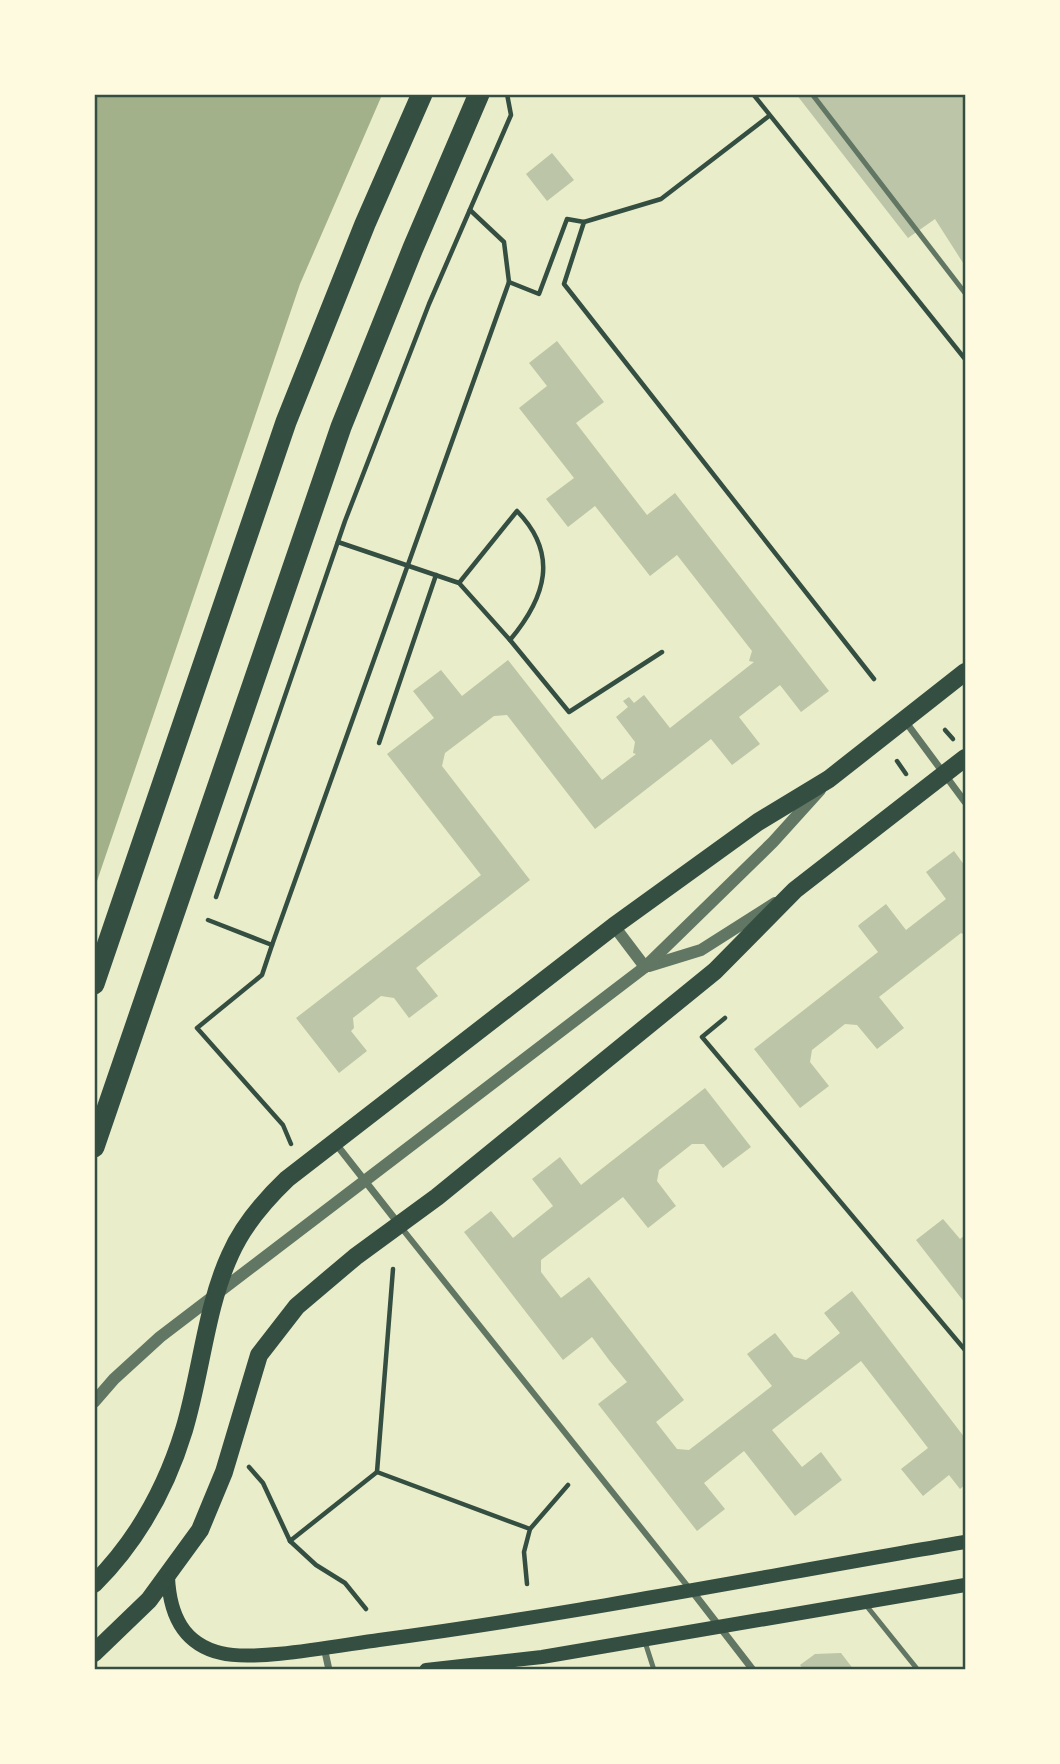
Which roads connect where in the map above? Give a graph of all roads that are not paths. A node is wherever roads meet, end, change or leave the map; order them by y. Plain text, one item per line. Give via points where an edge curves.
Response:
1 (422, 94) edge
2 (479, 94) edge
3 (812, 94) edge
4 (965, 293) edge
5 (965, 672) edge
6 (904, 720) junction
7 (965, 758) edge
8 (945, 774) junction
9 (829, 779) junction
10 (965, 802) edge
11 (795, 891) junction
12 (614, 926) junction
13 (645, 967) junction
14 (94, 984) edge
15 (334, 1141) junction
16 (94, 1147) edge
17 (400, 1225) junction
18 (94, 1402) edge
19 (965, 1542) edge
20 (168, 1578) junction
21 (94, 1584) edge
22 (965, 1585) edge
23 (689, 1588) junction
24 (863, 1602) junction
25 (721, 1626) junction
26 (644, 1639) junction
27 (324, 1647) junction
28 (94, 1653) edge
29 (330, 1670) edge
30 (426, 1670) edge
31 (654, 1670) edge
32 (753, 1670) edge
33 (918, 1670) edge

1 - 14 highway via 286,422
2 - 16 highway via 341,427
3 - 4 lane
5 - 6 main road
6 - 8 street
6 - 9 main road
7 - 8 main road
8 - 10 street
8 - 11 main road
9 - 12 main road via 758,822
9 - 13 street via 773,842
11 - 13 street via 701,950
11 - 17 main road via 715,971
12 - 13 street
12 - 15 main road
13 - 18 street via 160,1337
15 - 17 street
15 - 21 main road via 265,1200 228,1258 185,1428 161,1491 128,1547
17 - 20 main road via 314,1290 269,1339 250,1375 214,1500
17 - 23 street
19 - 23 main road
20 - 27 main road via 173,1614 201,1647 239,1655
20 - 28 main road
22 - 24 main road
23 - 25 street
23 - 27 main road
24 - 25 main road
24 - 33 lane
25 - 26 main road
25 - 32 street
26 - 30 main road
26 - 31 lane
27 - 29 street

